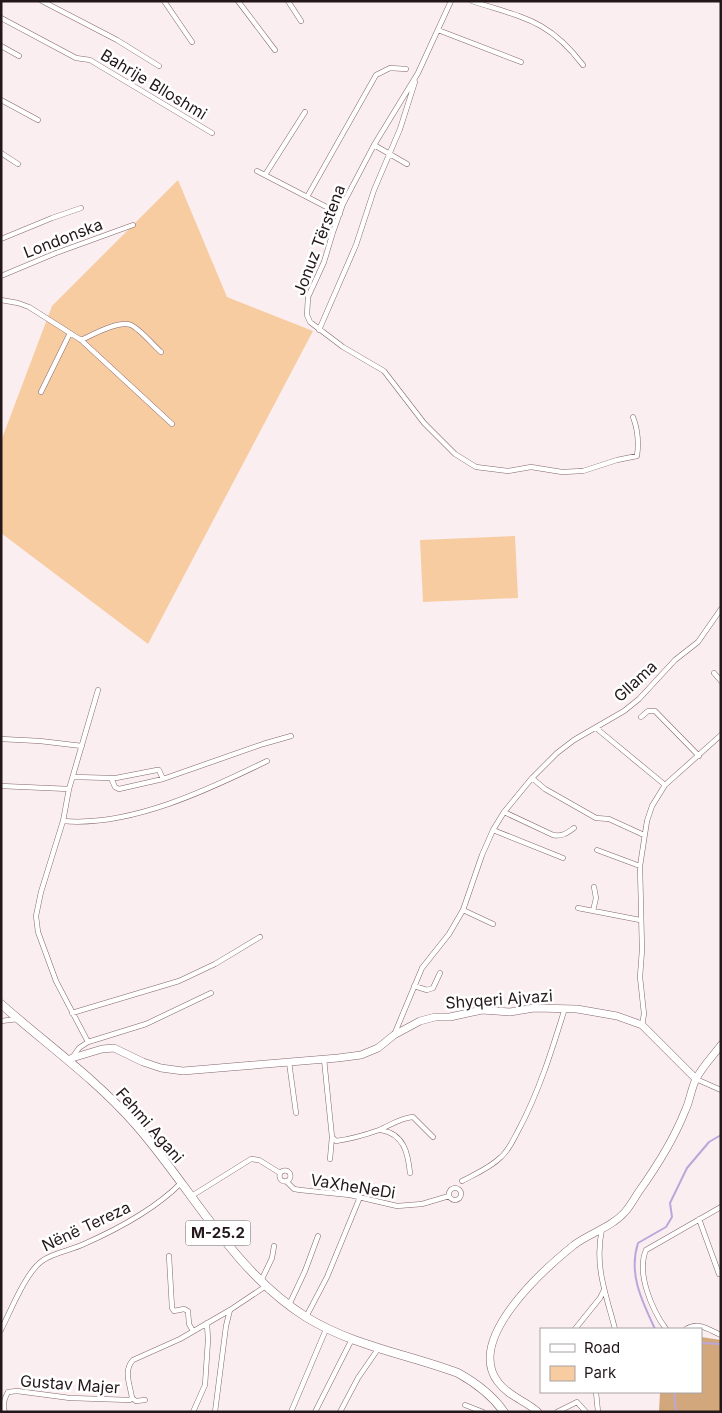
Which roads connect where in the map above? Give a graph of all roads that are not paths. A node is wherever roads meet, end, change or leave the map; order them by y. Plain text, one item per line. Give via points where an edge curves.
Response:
1 (42, 1) edge
2 (164, 1) edge
3 (238, 1) edge
4 (288, 1) edge
5 (451, 1) edge
6 (472, 1) edge
7 (1, 18) edge
8 (302, 21) dead end
9 (438, 30) junction
10 (192, 42) dead end
11 (1, 46) edge
12 (274, 50) dead end
13 (19, 56) dead end
14 (521, 62) dead end
15 (583, 65) dead end
16 (159, 66) dead end
17 (406, 70) dead end
18 (418, 73) junction
19 (1, 100) edge
20 (305, 112) dead end
21 (38, 120) dead end
22 (212, 133) dead end
23 (374, 145) junction
24 (1, 153) edge
25 (389, 155) junction
26 (18, 164) dead end
27 (407, 164) dead end
28 (258, 172) dead end
29 (264, 175) junction
30 (307, 197) junction
31 (81, 208) dead end
32 (340, 214) junction
33 (134, 225) dead end
34 (1, 239) edge
35 (1, 276) edge
36 (1, 300) edge
37 (319, 330) junction
38 (70, 333) junction
39 (81, 340) junction
40 (161, 352) dead end
41 (41, 392) dead end
42 (632, 417) dead end
43 (172, 424) dead end
44 (721, 609) edge
45 (714, 673) dead end
46 (721, 681) edge
47 (98, 690) dead end
48 (641, 717) dead end
49 (596, 728) junction
50 (721, 735) edge
51 (291, 736) dead end
52 (1, 739) edge
53 (82, 746) junction
54 (699, 756) junction
55 (267, 761) dead end
56 (74, 776) junction
57 (111, 778) junction
58 (532, 778) junction
59 (164, 779) junction
60 (665, 785) junction
61 (1, 786) edge
62 (69, 789) junction
63 (504, 812) junction
64 (63, 820) junction
65 (574, 828) dead end
66 (492, 830) junction
67 (644, 835) junction
68 (597, 850) dead end
69 (563, 858) dead end
70 (640, 866) junction
71 (594, 888) dead end
72 (578, 908) dead end
73 (463, 910) junction
74 (593, 911) junction
75 (640, 920) junction
76 (493, 924) dead end
77 (260, 937) dead end
78 (440, 973) dead end
79 (414, 986) junction
80 (211, 993) dead end
81 (1, 1004) edge
82 (565, 1008) junction
83 (72, 1013) junction
84 (18, 1019) junction
85 (1, 1021) edge
86 (642, 1025) junction
87 (394, 1034) junction
88 (88, 1042) junction
89 (721, 1045) edge
90 (324, 1059) junction
91 (70, 1060) junction
92 (289, 1062) junction
93 (696, 1079) junction
94 (721, 1090) edge
95 (296, 1113) dead end
96 (380, 1130) junction
97 (332, 1137) junction
98 (433, 1137) dead end
99 (330, 1159) dead end
100 (280, 1173) junction
101 (410, 1173) dead end
102 (286, 1181) junction
103 (462, 1182) dead end
104 (181, 1183) junction
105 (449, 1196) dead end
106 (190, 1197) junction
107 (360, 1197) junction
108 (721, 1207) edge
109 (699, 1219) junction
110 (602, 1229) junction
111 (318, 1236) dead end
112 (274, 1246) dead end
113 (169, 1256) dead end
114 (719, 1274) dead end
115 (264, 1283) junction
116 (604, 1290) junction
117 (289, 1305) junction
118 (230, 1310) junction
119 (306, 1317) junction
120 (207, 1323) junction
121 (327, 1328) junction
122 (577, 1328) edge
123 (616, 1328) edge
124 (665, 1328) edge
125 (688, 1328) edge
126 (1, 1330) edge
127 (193, 1331) junction
128 (721, 1335) edge
129 (352, 1339) junction
130 (378, 1349) junction
131 (8, 1392) junction
132 (596, 1393) edge
133 (1, 1394) edge
134 (132, 1398) junction
135 (145, 1400) dead end
136 (465, 1406) dead end
137 (3, 1411) edge
138 (193, 1412) edge
139 (215, 1412) edge
140 (291, 1412) edge
141 (315, 1412) edge
142 (340, 1412) edge
143 (483, 1412) edge
144 (504, 1412) edge
145 (538, 1412) edge
146 (557, 1412) edge
147 (586, 1412) edge
148 (598, 1412) edge

1 - 16 street
2 - 10 street
3 - 12 street
4 - 8 street
5 - 9 street, Jonuz Tërstena
6 - 15 street via 538,23 570,48
7 - 22 street, Bahrije Blloshmi via 76,58 90,60
9 - 14 street
9 - 18 street, Jonuz Tërstena
11 - 13 street
17 - 30 street, Jonuz Tërstena via 390,68 376,75
18 - 23 street, Jonuz Tërstena
18 - 25 street
19 - 21 street
20 - 29 street
23 - 25 street
23 - 32 street, Jonuz Tërstena
24 - 26 street
25 - 27 street
25 - 37 street via 356,245
28 - 29 street
29 - 30 street
30 - 32 street
31 - 34 street
32 - 37 street, Jonuz Tërstena via 308,297 310,322
33 - 35 street, Londonska
36 - 38 street via 29,307
37 - 42 street, Jonuz Tërstena via 384,371 424,423 455,454 476,466 508,471 531,467 562,472 583,471 632,458 637,456 638,444
38 - 39 street
38 - 41 street
39 - 40 street via 124,323 132,325
39 - 43 street
44 - 49 street, Gllama via 698,642 675,660 639,699
45 - 46 street
47 - 53 street
48 - 54 street via 648,711 656,711
49 - 58 street, Gllama via 574,740
49 - 60 street
50 - 54 street
51 - 59 street
52 - 53 street
53 - 56 street
54 - 60 street
55 - 64 street via 192,796 150,809 103,820
56 - 57 street
56 - 62 street
57 - 59 street via 159,770
57 - 59 street via 114,787 119,789
58 - 63 street, Gllama
58 - 67 street via 596,818
60 - 67 street via 652,806
61 - 62 street
62 - 64 street
63 - 65 street via 553,835 567,834
63 - 66 street, Gllama
64 - 83 street via 36,916 38,932 56,981
66 - 69 street
66 - 73 street, Gllama
67 - 70 street
68 - 70 street
70 - 75 street
71 - 74 street
72 - 74 street
73 - 76 street
73 - 79 street, Gllama via 422,968
74 - 75 street
75 - 86 street
77 - 83 street via 179,981
78 - 79 street via 433,988 428,990
79 - 87 street, Gllama
80 - 88 street via 146,1024
81 - 84 main road, Fehmi Agani / M-25.2
82 - 86 street, Shyqeri Ajvazi via 594,1010
82 - 87 street, Shyqeri Ajvazi via 510,1012 482,1010 420,1021
82 - 103 street, Shyqeri Ajvazi via 527,1114 510,1145 493,1164
83 - 88 street
84 - 85 street
84 - 91 main road, Fehmi Agani / M-25.2
86 - 93 street, Shyqeri Ajvazi
87 - 90 street, Shyqeri Ajvazi via 378,1048 361,1055
88 - 91 street
89 - 93 street
90 - 92 street, Shyqeri Ajvazi
90 - 97 street
91 - 92 street, Shyqeri Ajvazi via 114,1048 161,1068 183,1071
91 - 104 main road, Fehmi Agani / M-25.2 via 136,1125
92 - 95 street
93 - 94 street
93 - 110 street via 686,1111 656,1167 624,1213
96 - 97 street via 336,1141
96 - 98 street via 406,1117 413,1117
96 - 101 street via 398,1136 404,1145
97 - 99 street
100 - 102 street, VaXheNeDi via 280,1179
100 - 102 street, VaXheNeDi via 284,1170 290,1173
100 - 106 street, VaXheNeDi via 252,1159
102 - 107 street, VaXheNeDi via 294,1189
104 - 106 main road, Fehmi Agani / M-25.2
104 - 126 street, Nënë Tereza via 117,1228 41,1261 25,1283
105 - 107 street, VaXheNeDi via 408,1206
106 - 115 main road, Fehmi Agani / M-25.2
107 - 119 street via 327,1278
108 - 109 street
109 - 114 street
109 - 124 street via 652,1245 643,1257 647,1291
110 - 116 street via 598,1246
110 - 145 street via 576,1244 519,1298 493,1340 491,1369 498,1382
111 - 117 street
112 - 115 street
113 - 127 street via 172,1308 174,1311 188,1311
115 - 117 main road, Fehmi Agani / M-25.2
115 - 118 street, Gustav Majer
116 - 122 street
116 - 123 street
117 - 119 main road, Fehmi Agani / M-25.2
118 - 120 street, Gustav Majer
118 - 139 street
119 - 121 main road, Fehmi Agani / M-25.2
120 - 127 street, Gustav Majer
120 - 138 street via 205,1385
121 - 129 main road, Fehmi Agani / M-25.2
121 - 140 street
125 - 128 street via 704,1327
127 - 134 street, Gustav Majer via 133,1360 127,1371
129 - 130 main road, Fehmi Agani / M-25.2
129 - 141 street
130 - 142 street
130 - 144 main road, Fehmi Agani / M-25.2 via 458,1373 485,1391
131 - 133 street
131 - 134 street, Gustav Majer via 70,1398
131 - 137 street, Gustav Majer
132 - 148 street
134 - 135 street
136 - 143 street
146 - 147 street via 577,1402

